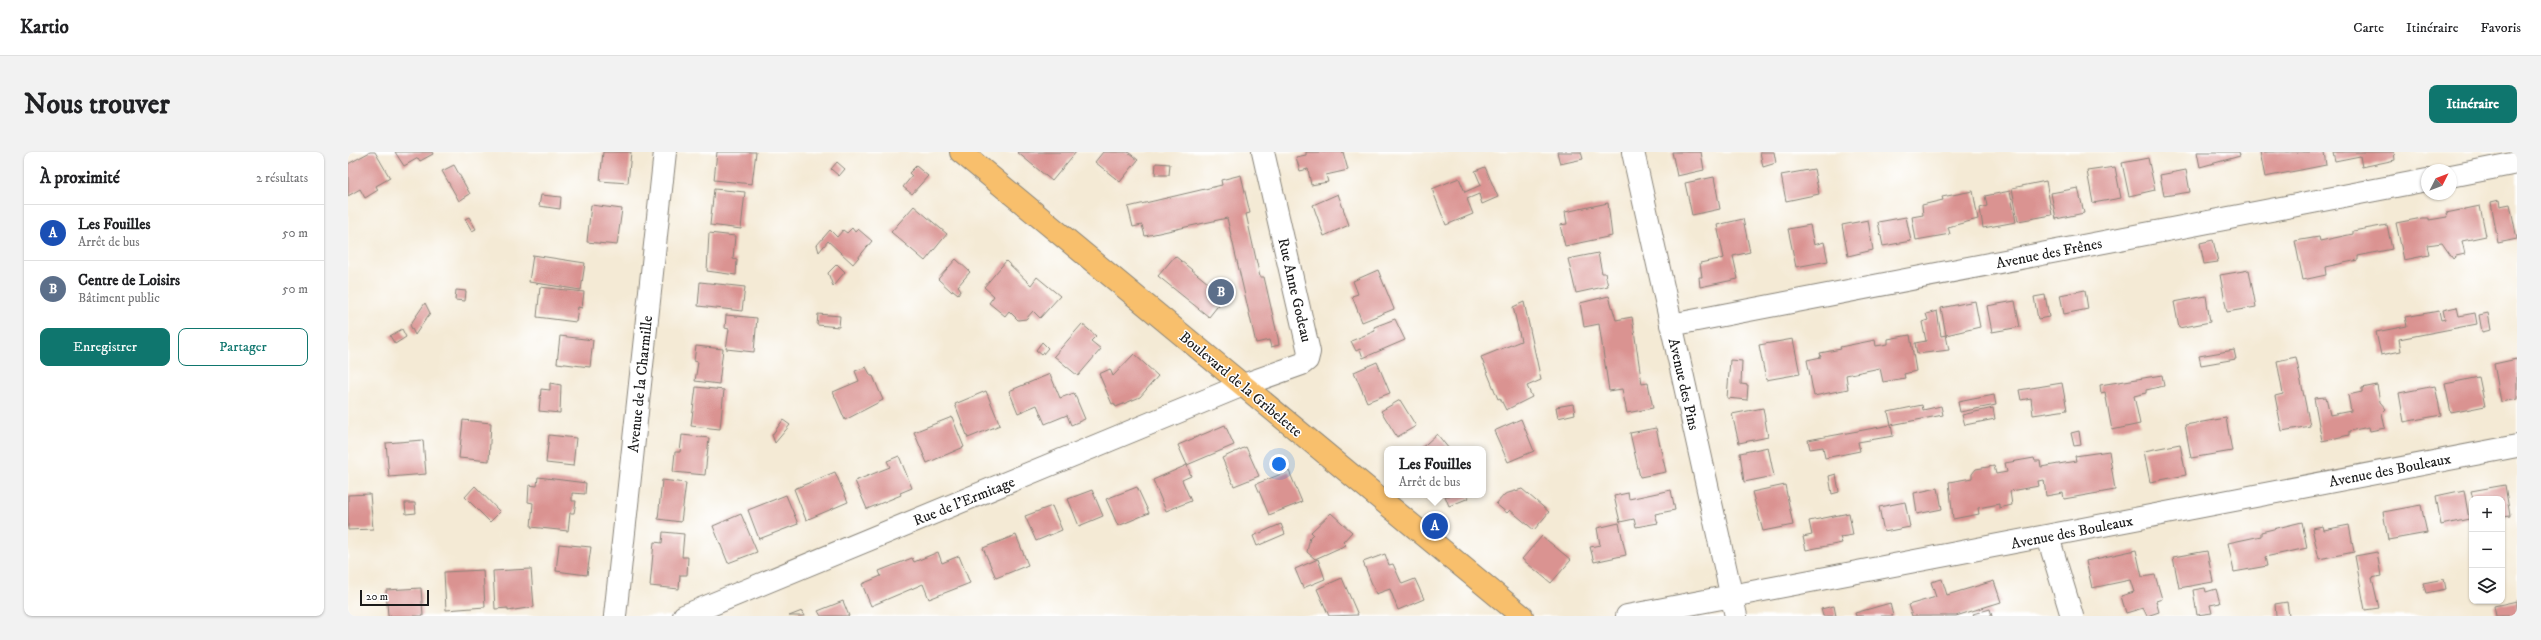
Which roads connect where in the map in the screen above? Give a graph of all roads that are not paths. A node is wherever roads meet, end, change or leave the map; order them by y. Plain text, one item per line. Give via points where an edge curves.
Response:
1 (665, 152) edge
2 (961, 152) edge
3 (1263, 152) edge
4 (1633, 152) edge
5 (2517, 163) edge
6 (2457, 175) edge
7 (2421, 181) edge
8 (1671, 325) junction
9 (1243, 385) junction
10 (2517, 446) edge
11 (2048, 537) junction
12 (1733, 606) edge
13 (615, 616) edge
14 (684, 616) edge
15 (1522, 616) edge
16 (1627, 616) edge
17 (2072, 616) edge

1 - 13 street, Avenue de la Charmille
2 - 9 main road, Boulevard de la Gribelette
3 - 9 street, Rue Anne Godeau via 1309,352 1307,360 1302,364
4 - 8 street, Avenue des Pins
5 - 6 street
7 - 8 street, Avenue des Frênes
8 - 12 street, Avenue des Pins
9 - 14 street, Rue de l'Ermitage
9 - 15 main road, Boulevard de la Gribelette
10 - 11 street, Avenue des Bouleaux
11 - 12 street, Avenue des Bouleaux
11 - 17 street
12 - 16 street, Avenue des Bouleaux

